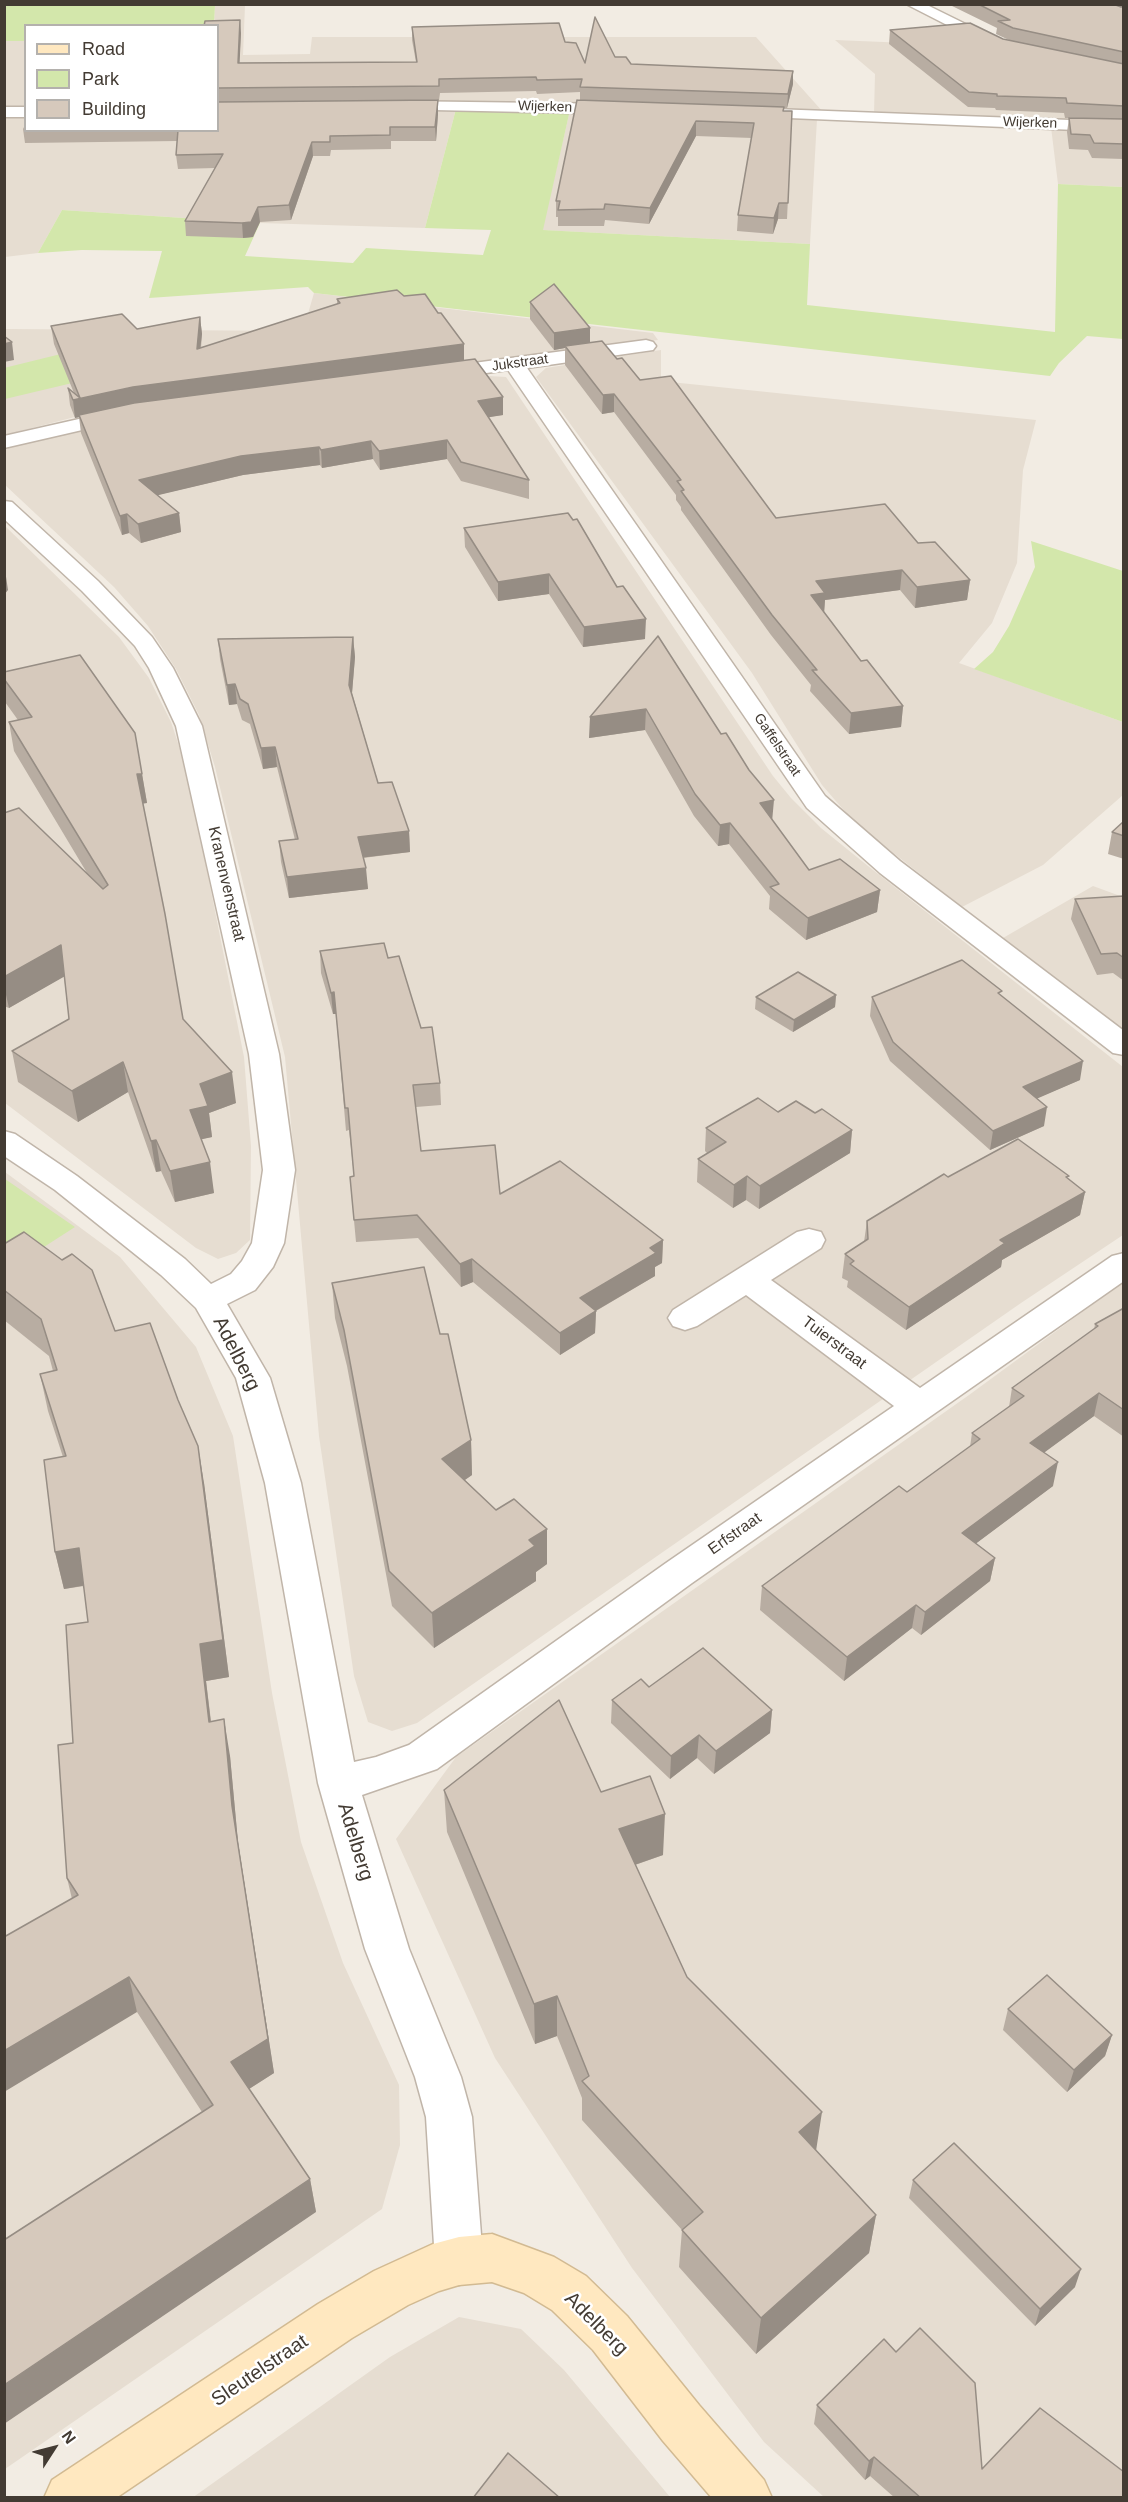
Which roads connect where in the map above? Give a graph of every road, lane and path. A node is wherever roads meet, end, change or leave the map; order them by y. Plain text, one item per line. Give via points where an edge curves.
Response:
1 (913, 4) edge
2 (1007, 48) edge
3 (371, 106) edge
4 (633, 109) edge
5 (4, 112) edge
6 (24, 112) edge
7 (727, 112) edge
8 (1124, 127) edge
9 (646, 346) dead end
10 (514, 364) junction
11 (419, 376) edge
12 (148, 411) edge
13 (4, 442) edge
14 (4, 507) edge
15 (1124, 1046) edge
16 (4, 1141) edge
17 (809, 1240) dead end
18 (1124, 1264) edge
19 (748, 1280) junction
20 (208, 1300) junction
21 (685, 1318) dead end
22 (919, 1406) junction
23 (338, 1783) junction
24 (459, 2261) junction
25 (70, 2498) edge
26 (746, 2498) edge

1 - 2 street
3 - 4 street, Wijerken
5 - 6 street
7 - 8 street, Wijerken
9 - 10 street, Jukstraat
10 - 11 street, Jukstraat
10 - 15 street, Gaffelstraat via 816,802 890,867
12 - 13 street
14 - 20 street, Kranenvenstraat via 144,642 189,726 264,1054 279,1170 268,1243 256,1267 243,1282
16 - 20 street, Adelberg via 66,1183 173,1267
17 - 19 street
18 - 22 street, Erfstraat
19 - 21 street
19 - 22 street, Tuierstraat
20 - 23 street, Adelberg via 253,1378 280,1473
22 - 23 street, Erfstraat via 423,1757 378,1774
23 - 24 street, Adelberg via 387,1949 438,2077 449,2117
24 - 25 main road, Sleutelstraat via 433,2268 391,2288 335,2321
24 - 26 main road, Adelberg via 492,2258 537,2274 569,2293 610,2333

